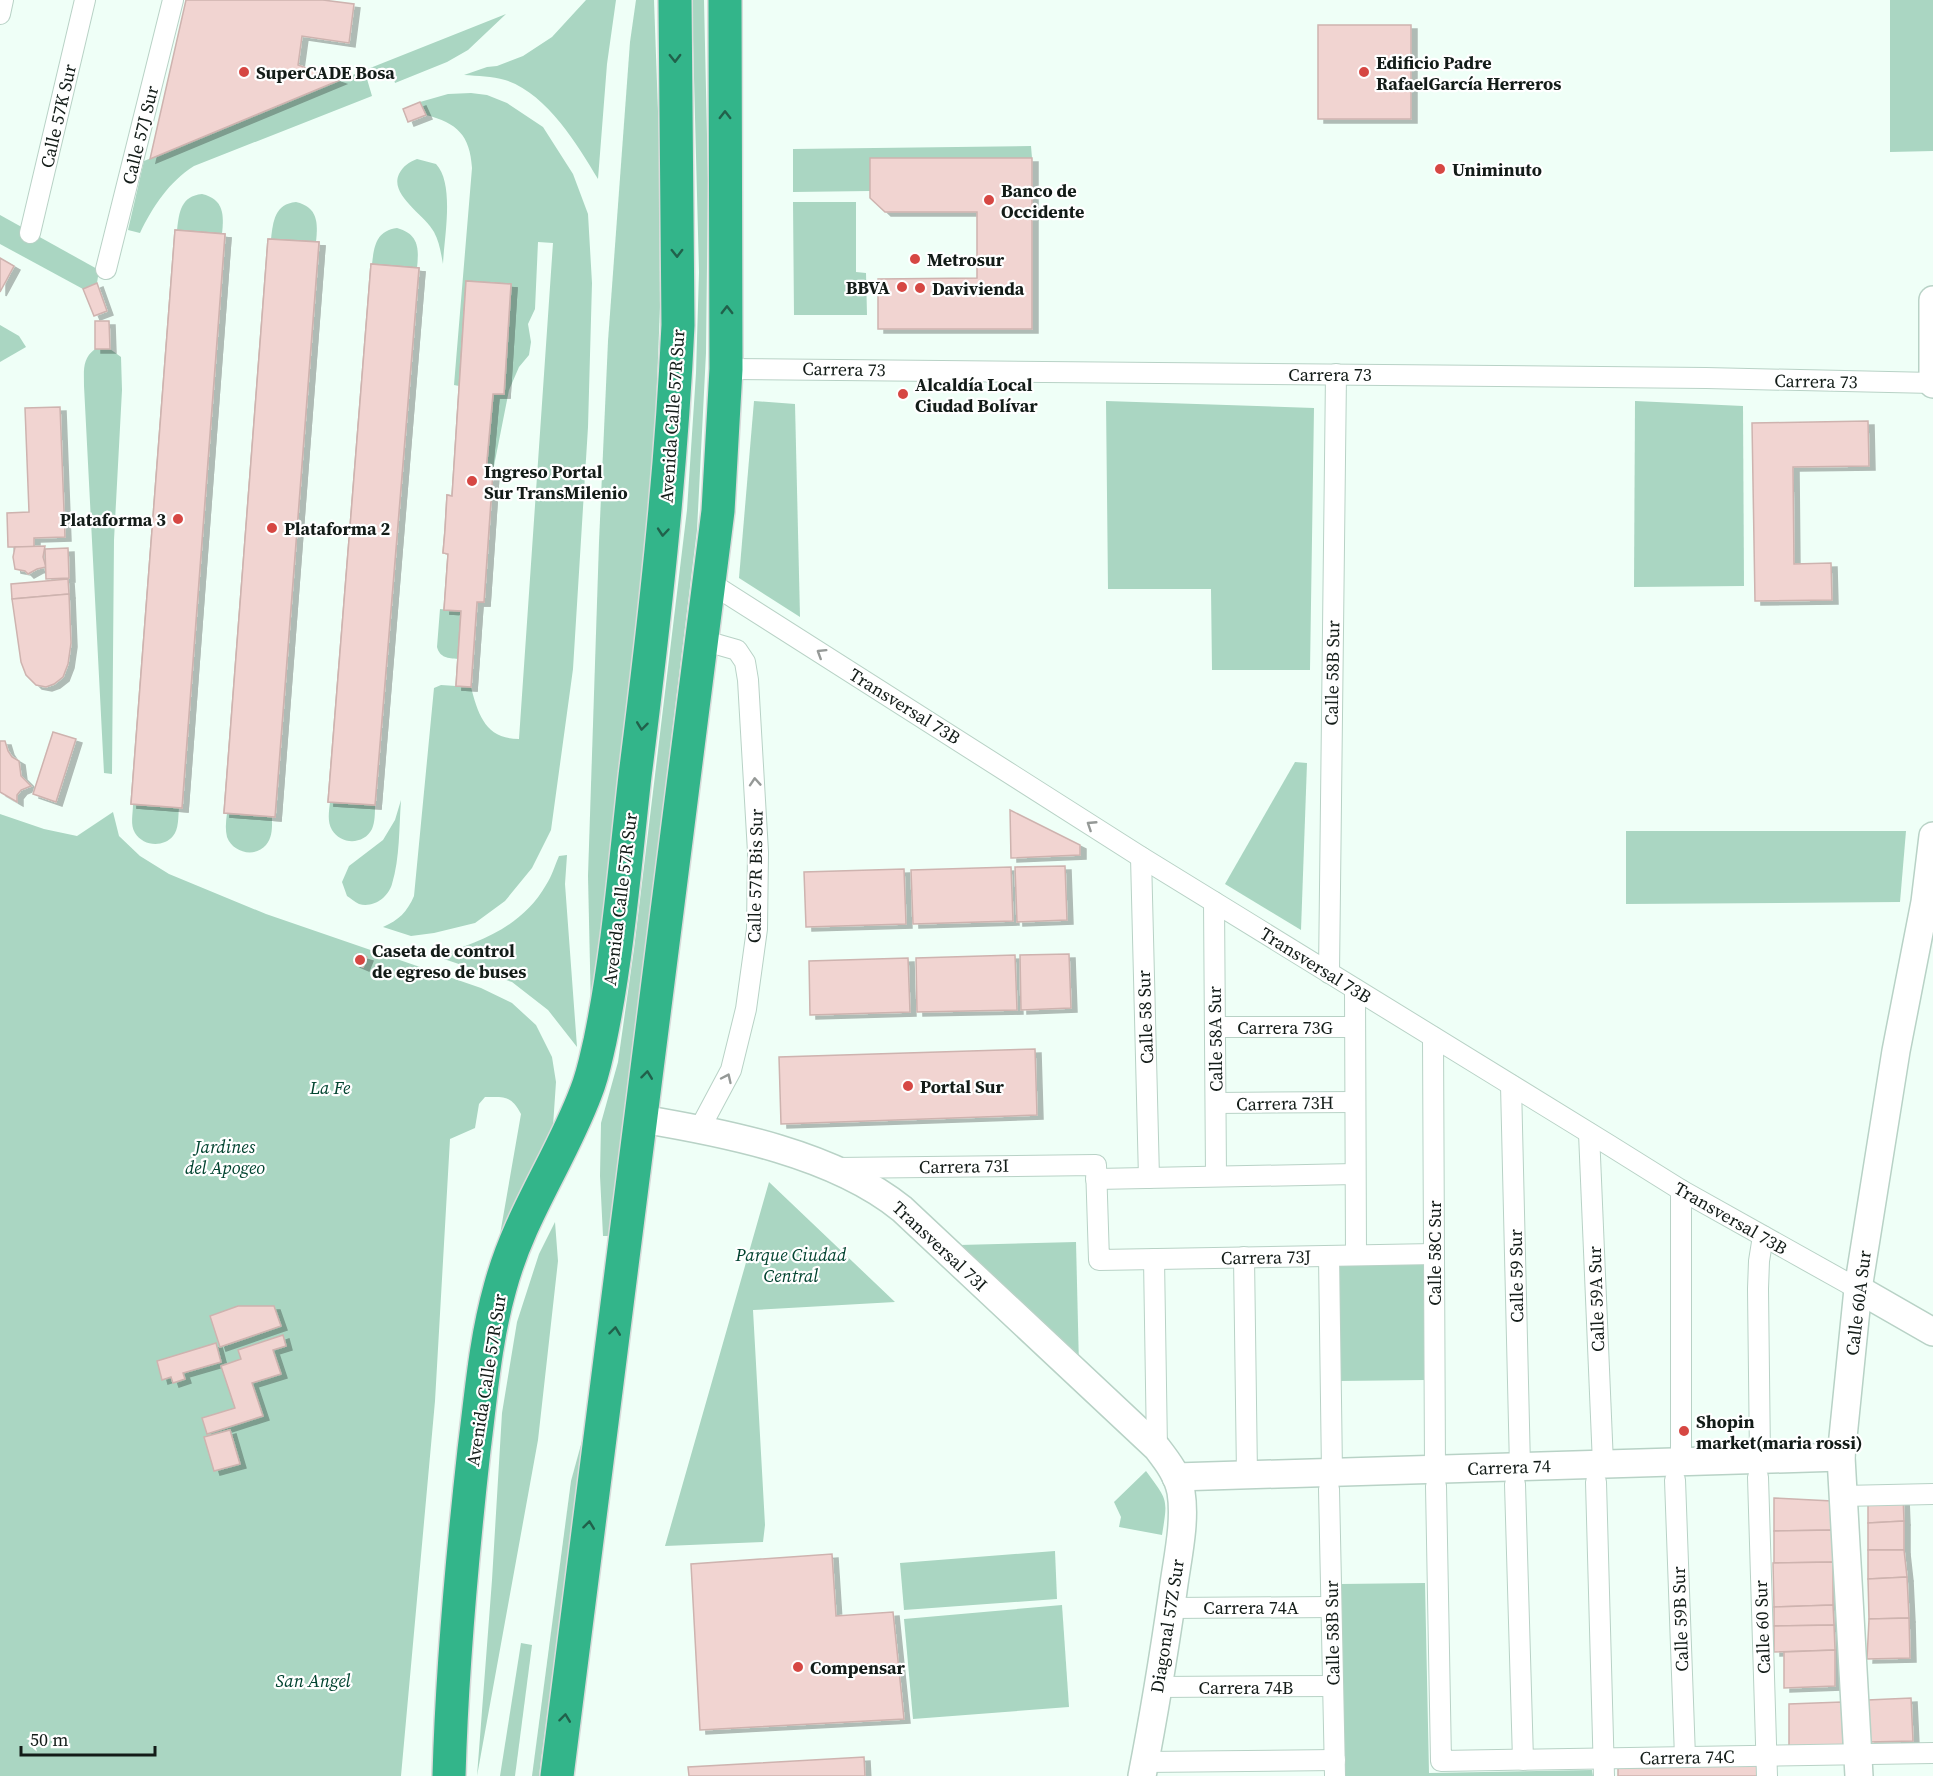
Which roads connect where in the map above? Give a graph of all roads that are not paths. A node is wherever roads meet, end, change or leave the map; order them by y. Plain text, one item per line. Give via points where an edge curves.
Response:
1 (3, 0) edge
2 (85, 0) edge
3 (173, 0) edge
4 (675, 0) edge
5 (725, 0) edge
6 (0, 14) edge
7 (30, 232) dead end
8 (106, 269) dead end
9 (1933, 300) edge
10 (726, 369) junction
11 (1336, 374) junction
12 (1933, 384) edge
13 (709, 582) junction
14 (702, 640) junction
15 (1933, 836) edge
16 (1141, 857) junction
17 (1214, 902) junction
18 (1924, 957) edge
19 (1329, 973) junction
20 (1355, 989) junction
21 (1215, 1027) junction
22 (1355, 1027) junction
23 (1433, 1037) junction
24 (1511, 1085) junction
25 (1355, 1102) junction
26 (1216, 1103) junction
27 (642, 1119) junction
28 (699, 1130) junction
29 (1589, 1133) junction
30 (832, 1168) junction
31 (1096, 1172) junction
32 (1355, 1174) junction
33 (1216, 1176) junction
34 (1149, 1178) junction
35 (1681, 1190) junction
36 (1763, 1236) junction
37 (1434, 1254) junction
38 (1329, 1256) junction
39 (1356, 1256) junction
40 (1244, 1257) junction
41 (1154, 1259) junction
42 (1858, 1289) junction
43 (1933, 1332) edge
44 (1157, 1448) junction
45 (1759, 1468) junction
46 (1678, 1471) junction
47 (1599, 1473) junction
48 (1247, 1474) junction
49 (1518, 1475) junction
50 (1842, 1476) junction
51 (1435, 1478) junction
52 (1330, 1481) junction
53 (1179, 1485) junction
54 (1933, 1494) edge
55 (1331, 1607) junction
56 (1170, 1608) junction
57 (1333, 1686) junction
58 (1158, 1687) junction
59 (1933, 1753) edge
60 (1766, 1756) junction
61 (1685, 1757) junction
62 (1523, 1760) junction
63 (1442, 1761) joint
64 (1858, 1765) edge
65 (1603, 1767) edge
66 (1335, 1768) edge
67 (1144, 1769) edge
68 (449, 1776) edge
69 (557, 1776) edge
70 (1767, 1776) edge

1 - 6 street
2 - 7 street, Calle 57K Sur
3 - 8 street, Calle 57J Sur
4 -> 68 highway, Avenida Calle 57R Sur via 676,378 660,571 613,958 587,1090 516,1240 492,1323 469,1492
10 -> 5 highway
9 - 12 street
10 - 11 street, Carrera 73
10 - 13 highway via 718,511
11 - 12 street, Carrera 73
11 - 19 street, Calle 58B Sur
13 - 14 highway
16 -> 13 street, Transversal 73B
27 -> 14 highway
28 -> 14 street, Calle 57R Bis Sur via 731,1070 746,1009 757,929 759,852 744,662 737,650
15 - 18 street, Calle 60A Sur
16 - 17 street, Transversal 73B
16 - 34 street, Calle 58 Sur
17 - 19 street, Transversal 73B
17 - 21 street, Calle 58A Sur
18 - 42 street, Calle 60A Sur via 1896,1052
19 - 20 street, Transversal 73B
20 - 22 street
20 - 23 street, Transversal 73B
21 - 22 street, Carrera 73G
21 - 26 street, Calle 58A Sur
22 - 25 street
23 - 24 street, Transversal 73B
23 - 37 street, Calle 58C Sur
24 - 29 street, Transversal 73B
24 - 49 street, Calle 59 Sur
25 - 26 street, Carrera 73H
25 - 32 street
26 - 33 street, Calle 58A Sur
27 - 28 street, Transversal 73I
69 -> 27 highway
28 - 30 street, Transversal 73I
29 - 35 street, Transversal 73B
29 - 47 street, Calle 59A Sur
30 - 31 street, Carrera 73I
30 - 44 street, Transversal 73I via 870,1186 902,1209
31 - 34 street, Carrera 73I
31 - 41 street, Carrera 73J via 1099,1260
32 - 33 street, Carrera 73I
32 - 39 street
33 - 34 street, Carrera 73I
35 - 36 street, Transversal 73B
35 - 46 street, Calle 59B Sur
36 - 42 street, Transversal 73B
36 - 45 street, Calle 60 Sur via 1758,1289
37 - 39 street, Carrera 73J
37 - 51 street, Calle 58C Sur
38 - 39 street, Carrera 73J
38 - 40 street, Carrera 73J
38 - 52 street, Calle 58B Sur
40 - 41 street, Carrera 73J
40 - 48 street
41 - 44 street
42 - 43 street, Transversal 73B
42 - 50 street, Calle 60A Sur
44 - 53 street, Transversal 73I
45 - 46 street, Carrera 74
45 - 50 street, Carrera 74
45 - 60 street, Calle 60 Sur
46 - 47 street, Carrera 74
46 - 61 street, Calle 59B Sur
47 - 49 street, Carrera 74
47 - 65 street, Calle 59A Sur
48 - 52 street, Carrera 74
48 - 53 street, Carrera 74
49 - 51 street, Carrera 74
49 - 62 street, Calle 59 Sur
50 - 54 street
50 - 64 street, Calle 60A Sur
51 - 52 street, Carrera 74
51 - 63 street, Calle 58C Sur
52 - 53 street, Carrera 74
52 - 55 street, Calle 58B Sur
53 - 56 street, Diagonal 57Z Sur via 1181,1528
55 - 56 street, Carrera 74A
55 - 57 street, Calle 58B Sur
56 - 58 street, Diagonal 57Z Sur
57 - 58 street, Carrera 74B
57 - 66 street, Calle 58B Sur
58 - 67 street, Diagonal 57Z Sur
59 - 64 street, Carrera 74C
60 - 61 street, Carrera 74C
60 - 64 street, Carrera 74C
60 - 70 street, Calle 60 Sur
61 - 65 street, Carrera 74C
62 - 63 street, Carrera 74C
62 - 65 street, Carrera 74C
66 - 67 street

